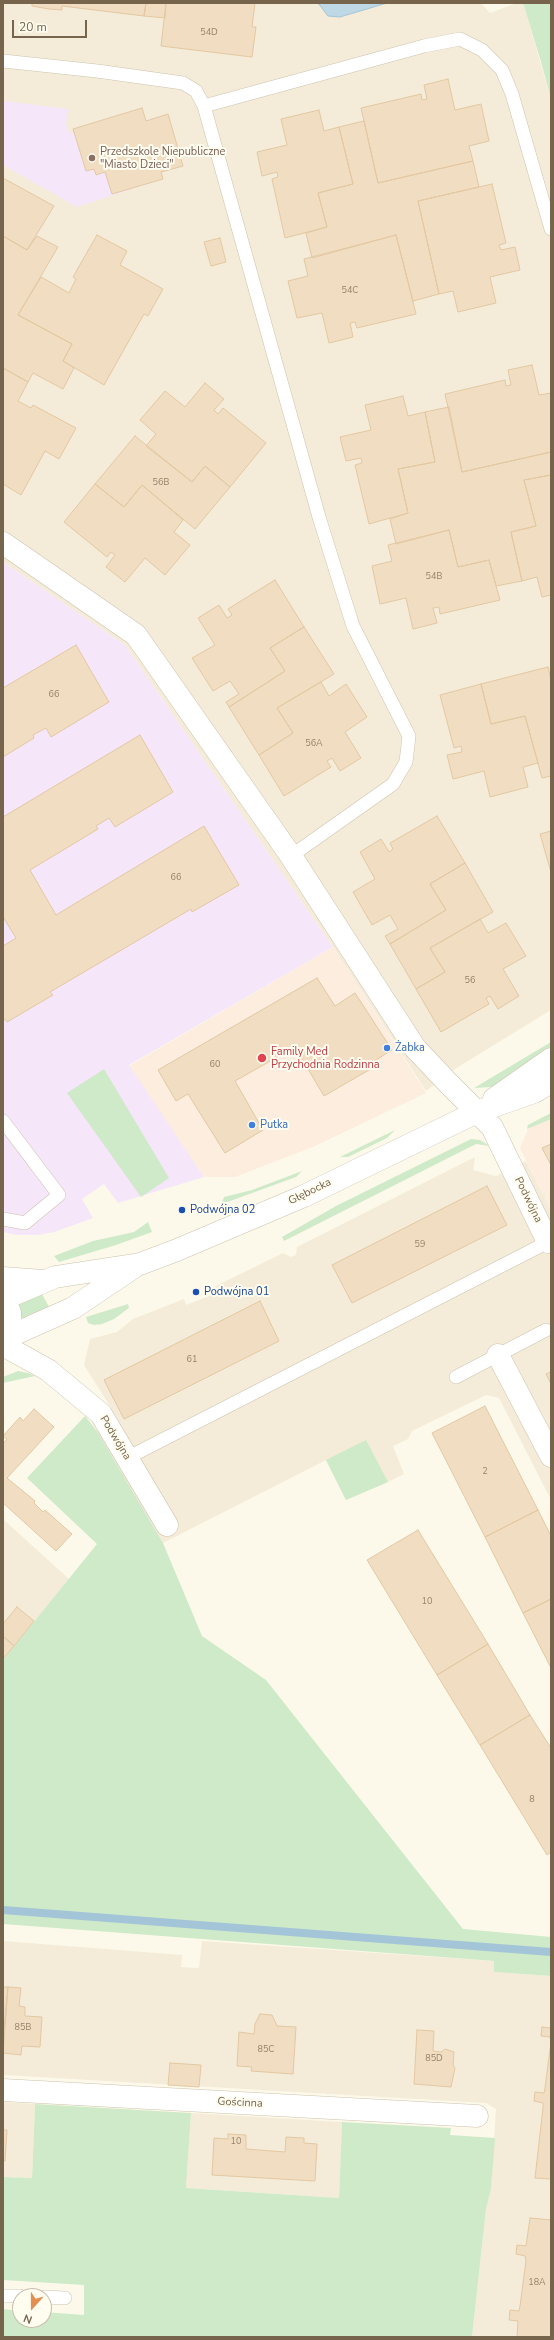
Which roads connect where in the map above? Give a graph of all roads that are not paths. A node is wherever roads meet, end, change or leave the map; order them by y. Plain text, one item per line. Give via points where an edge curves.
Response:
1 (3, 61) edge
2 (204, 106) junction
3 (551, 230) edge
4 (3, 543) edge
5 (291, 856) junction
6 (551, 1059) edge
7 (551, 1082) edge
8 (477, 1112) junction
9 (3, 1121) edge
10 (3, 1220) edge
11 (548, 1242) joint
12 (140, 1264) junction
13 (3, 1278) edge
14 (43, 1280) junction
15 (3, 1299) edge
16 (3, 1303) edge
17 (546, 1330) dead end
18 (5, 1342) edge
19 (498, 1355) junction
20 (456, 1377) dead end
21 (551, 1456) edge
22 (127, 1458) junction
23 (167, 1525) dead end
24 (3, 2090) edge
25 (477, 2116) dead end
26 (52, 2297) edge
27 (65, 2298) dead end

1 - 2 lane via 183,83 196,91
2 - 3 lane via 424,46 460,39 482,50 502,70 512,94
2 - 5 lane via 319,517 353,626 409,736 406,762 393,784
4 - 5 street, Podwójna via 136,635
5 - 8 street, Podwójna via 415,1048
6 - 8 street, Głębocka
7 - 8 street, Głębocka via 534,1092
8 - 11 street, Podwójna via 492,1127
8 - 12 street, Głębocka via 270,1211
9 - 10 lane via 59,1195 25,1222
11 - 22 lane, Podwójna
12 - 14 street, Głębocka
12 - 18 street, Głębocka via 73,1308
13 - 14 street
14 - 15 street, Głębocka
16 - 18 street via 10,1312
17 - 19 lane
18 - 22 street, Podwójna via 48,1370 93,1406 108,1425
19 - 20 lane
19 - 21 street
22 - 23 street, Podwójna
24 - 25 street, Gościnna
26 - 27 lane

